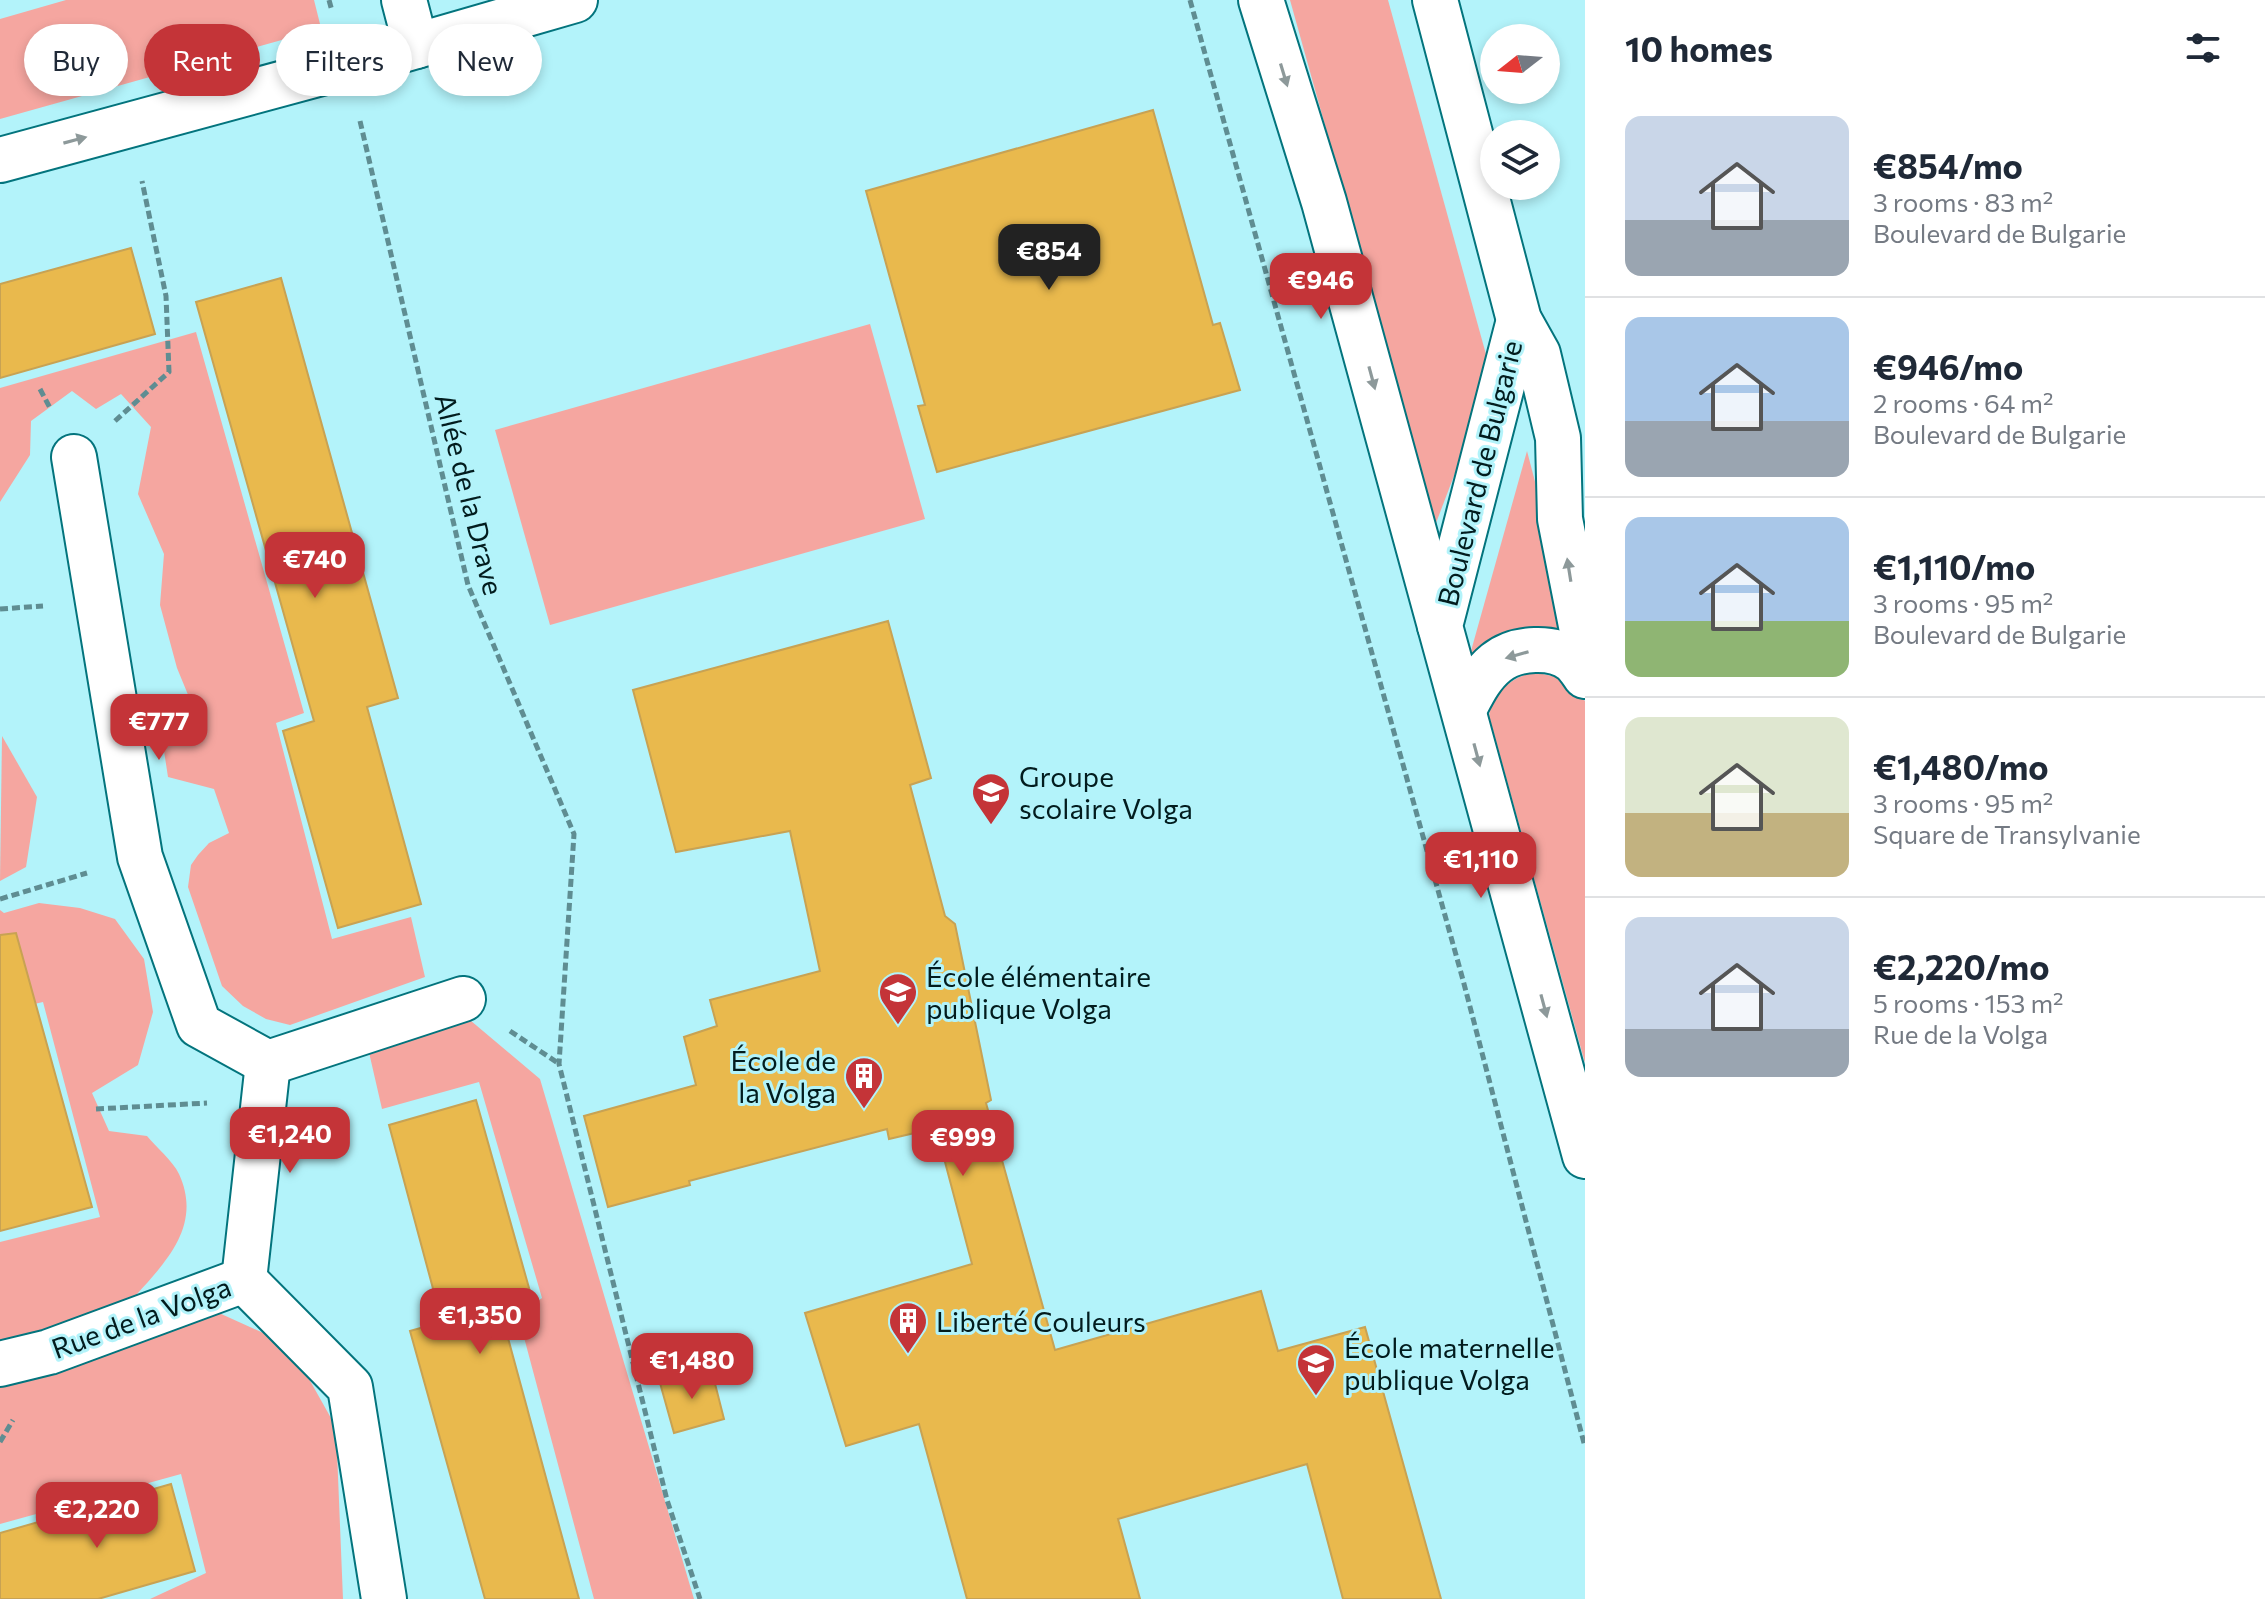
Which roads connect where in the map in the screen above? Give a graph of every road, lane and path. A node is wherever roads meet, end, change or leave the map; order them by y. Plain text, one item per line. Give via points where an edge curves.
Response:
1 (404, 0) edge
2 (575, 0) edge
3 (1190, 0) edge
4 (1261, 0) edge
5 (1435, 0) edge
6 (416, 46) junction
7 (412, 47) edge
8 (276, 86) edge
9 (354, 96) edge
10 (130, 126) junction
11 (0, 160) edge
12 (1519, 320) junction
13 (74, 457) joint
14 (1440, 626) junction
15 (1585, 646) edge
16 (1585, 676) edge
17 (1464, 709) junction
18 (140, 857) junction
19 (0, 899) edge
20 (463, 999) dead end
21 (268, 1063) junction
22 (96, 1109) dead end
23 (262, 1116) junction
24 (1585, 1156) edge
25 (244, 1280) junction
26 (0, 1364) edge
27 (1585, 1447) edge
28 (384, 1599) edge
29 (700, 1599) edge

1 - 6 street
2 - 6 street
3 - 27 path via 1463,980
4 -> 14 street, Boulevard de Bulgarie via 1324,202
5 - 12 street, Boulevard de Bulgarie
6 - 7 street
8 - 10 street
9 - 29 path, Allée de la Drave via 468,585 574,834 559,1064 667,1500
11 -> 10 street
10 - 13 path via 166,296 169,372
12 - 14 street, Boulevard de Bulgarie
15 -> 12 street, Boulevard de Bulgarie via 1560,519 1558,438 1538,354
13 - 18 street
14 - 17 street, Boulevard de Bulgarie
16 -> 17 street via 1573,660 1543,650 1522,651 1499,661 1482,677
17 -> 24 street, Boulevard de Bulgarie
18 - 19 path
18 - 21 street via 199,1025
20 - 21 street
21 - 23 street, Rue de la Volga
22 - 23 path via 208,1103
23 - 25 street, Rue de la Volga
25 - 26 street, Rue de la Volga via 49,1352
25 - 28 street via 350,1387

